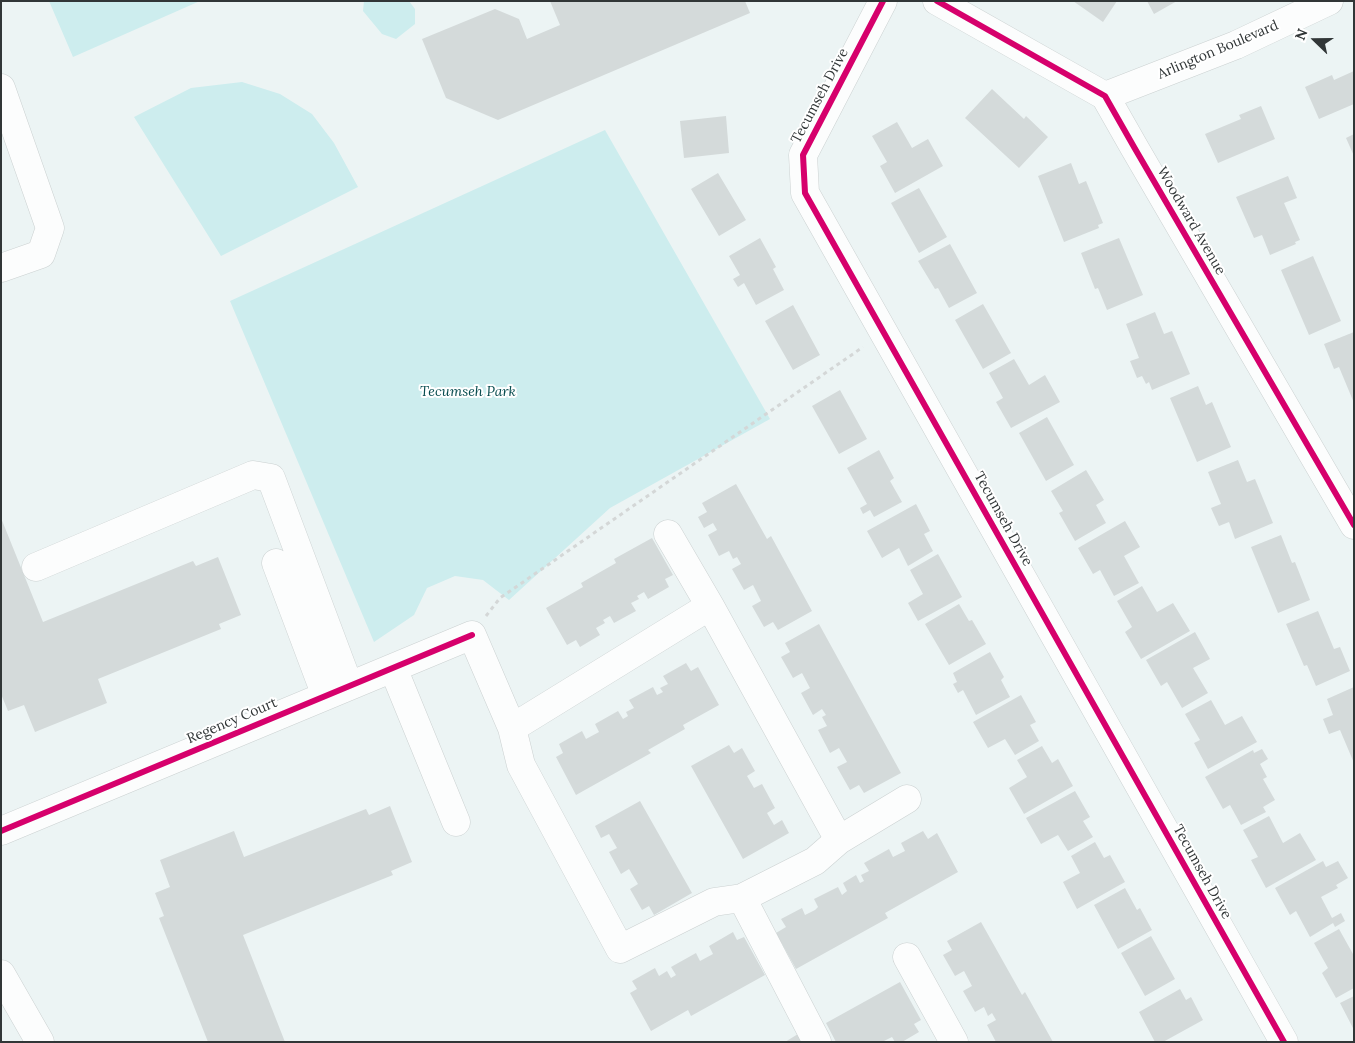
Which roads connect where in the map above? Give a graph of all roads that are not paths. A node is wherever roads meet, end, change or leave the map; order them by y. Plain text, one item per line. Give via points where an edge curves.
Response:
1 (883, 1) edge
2 (937, 1) edge
3 (1329, 1) edge
4 (1, 88) edge
5 (1105, 96) junction
6 (1, 268) edge
7 (1354, 525) edge
8 (668, 534) dead end
9 (276, 563) dead end
10 (36, 567) dead end
11 (710, 606) junction
12 (392, 668) junction
13 (337, 691) junction
14 (512, 728) junction
15 (907, 799) dead end
16 (456, 822) dead end
17 (1, 831) edge
18 (839, 840) junction
19 (742, 898) junction
20 (906, 957) dead end
21 (1, 974) edge
22 (40, 1042) edge
23 (818, 1042) edge
24 (954, 1042) edge
25 (1284, 1042) edge

1 - 25 street, Tecumseh Drive via 803,155 804,193
2 - 5 street
3 - 5 street, Arlington Boulevard via 1236,45
4 - 6 street via 50,228 41,254
5 - 7 street, Woodward Avenue
8 - 11 street
9 - 13 street
10 - 13 street via 253,475 271,478
11 - 14 street
11 - 18 street
12 - 13 street, Regency Court
12 - 14 street, Regency Court via 472,635
12 - 16 street
13 - 17 street, Regency Court
14 - 19 street via 521,765 620,949 714,902
15 - 18 street
18 - 19 street via 815,861
19 - 23 street
20 - 24 street
21 - 22 street

